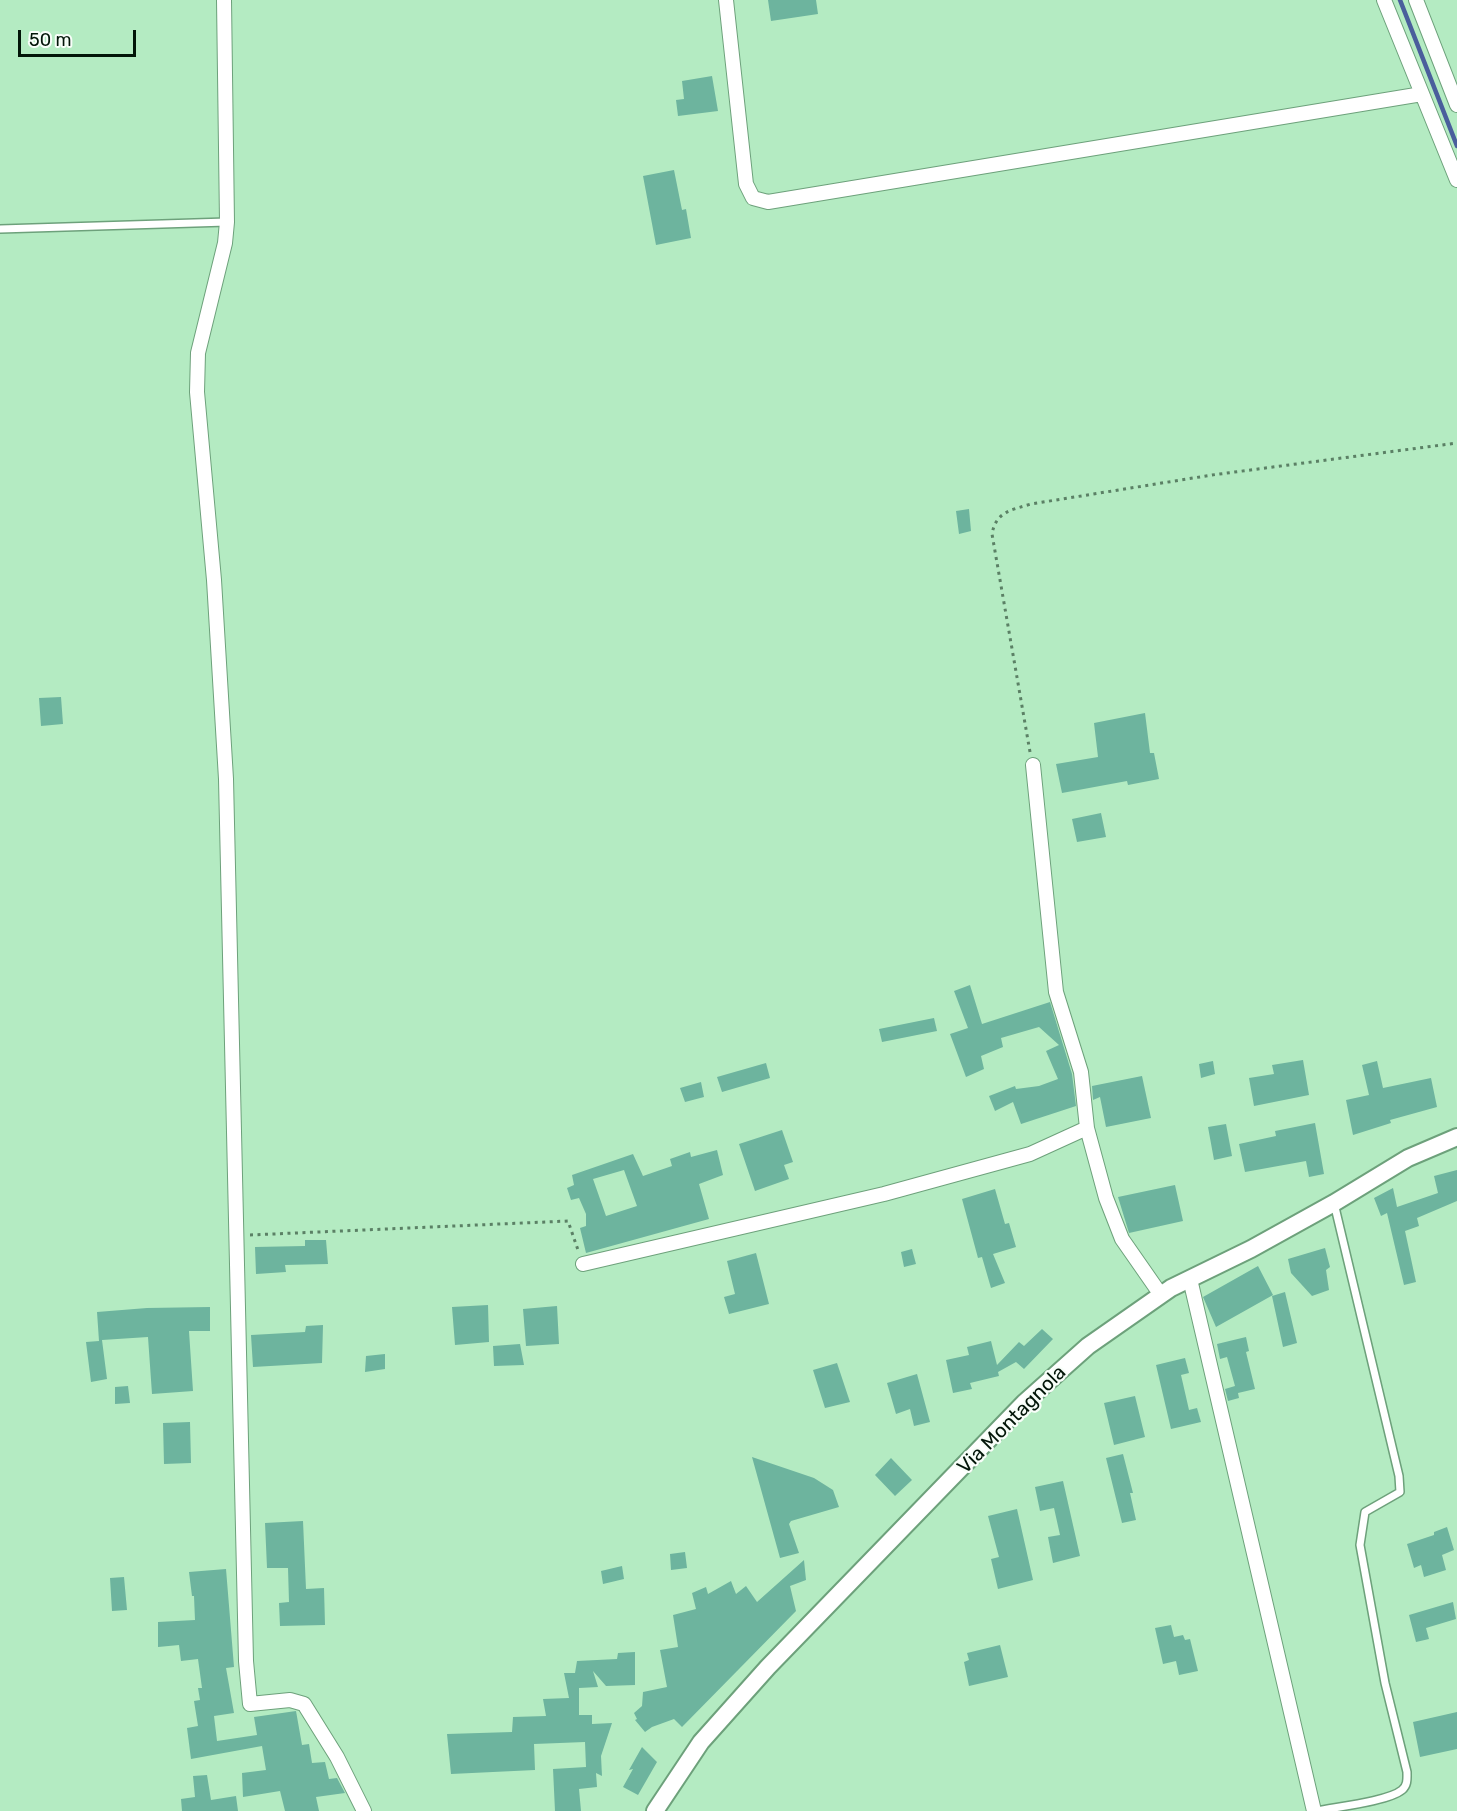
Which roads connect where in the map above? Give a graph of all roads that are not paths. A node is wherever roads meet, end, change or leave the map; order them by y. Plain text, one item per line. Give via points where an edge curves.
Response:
1 (224, 0) edge
2 (726, 0) edge
3 (1384, 0) edge
4 (1416, 0) edge
5 (1422, 94) junction
6 (1457, 105) edge
7 (1457, 180) edge
8 (227, 222) junction
9 (0, 229) edge
10 (1033, 765) road end
11 (1087, 1128) junction
12 (1457, 1137) edge
13 (1334, 1203) junction
14 (582, 1264) road end
15 (1190, 1279) junction
16 (1161, 1295) junction
17 (364, 1811) edge
18 (655, 1811) edge
19 (1316, 1811) edge

1 - 8 street
2 - 5 street via 746,184 753,198 768,202
3 - 5 street
4 - 6 street
5 - 7 street
8 - 9 lane
8 - 17 street via 198,353 198,392 226,779 246,1661 250,1704 290,1700 304,1704
10 - 11 street via 1056,992 1081,1072
11 - 14 street via 1030,1154 884,1194
11 - 16 street via 1122,1239
12 - 13 street, Via Montagnola via 1408,1158
13 - 15 street, Via Montagnola
13 - 19 lane via 1398,1476 1400,1492 1365,1512 1360,1545 1407,1784 1391,1796
15 - 16 street, Via Montagnola
15 - 19 street
16 - 18 street, Via Montagnola via 1088,1346 1024,1404 768,1667 701,1742

